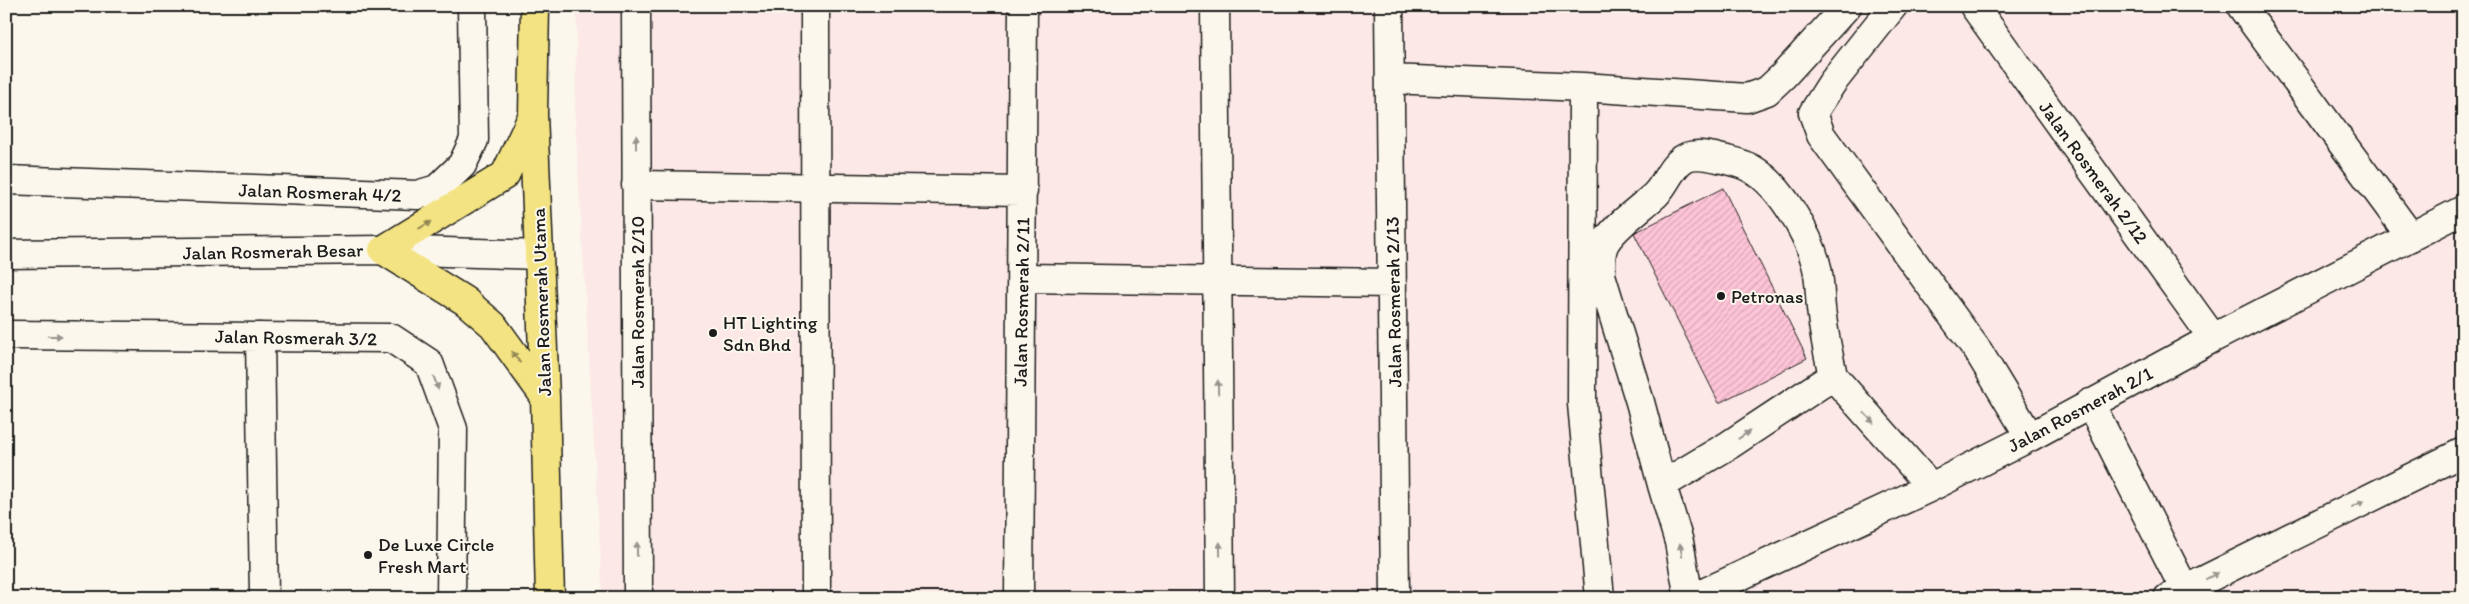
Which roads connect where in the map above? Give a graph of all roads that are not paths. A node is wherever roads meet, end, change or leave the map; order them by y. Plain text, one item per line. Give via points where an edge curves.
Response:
1 (472, 6) edge
2 (535, 6) edge
3 (636, 6) edge
4 (815, 6) edge
5 (1023, 6) edge
6 (1214, 6) edge
7 (1389, 6) edge
8 (1847, 6) edge
9 (1893, 6) edge
10 (1974, 6) edge
11 (2241, 6) edge
12 (1390, 79) junction
13 (1583, 87) junction
14 (533, 114) junction
15 (6, 180) edge
16 (636, 185) junction
17 (816, 187) junction
18 (1022, 191) junction
19 (2463, 210) edge
20 (2411, 237) junction
21 (383, 250) junction
22 (6, 254) edge
23 (540, 255) junction
24 (1022, 278) junction
25 (1216, 282) junction
26 (1392, 283) junction
27 (6, 336) edge
28 (260, 337) junction
29 (2213, 338) junction
30 (1833, 376) junction
31 (545, 397) junction
32 (2090, 403) junction
33 (2030, 437) junction
34 (2463, 452) edge
35 (1662, 485) junction
36 (1931, 487) junction
37 (2181, 595) edge
38 (551, 597) edge
39 (264, 598) edge
40 (451, 598) edge
41 (638, 598) edge
42 (816, 598) edge
43 (1019, 598) edge
44 (1220, 598) edge
45 (1395, 598) edge
46 (1600, 598) edge
47 (1691, 598) edge

1 - 15 street, Jalan Rosmerah 4/2 via 474,140 462,165 437,189 417,195
2 - 14 main road, Jalan Rosmerah Utama
16 -> 3 street, Jalan Rosmerah 2/10
4 - 17 street
5 - 18 street, Jalan Rosmerah 2/11
6 - 25 street
7 - 12 street, Jalan Rosmerah 2/13
8 - 13 street via 1767,91 1747,98
9 - 33 street via 1832,83 1813,113 1821,136 1978,351
10 - 29 street, Jalan Rosmerah 2/12
11 - 20 street
12 - 13 street
12 - 26 street, Jalan Rosmerah 2/13
13 - 46 street via 1582,404
21 -> 14 main road via 505,175
14 - 23 main road, Jalan Rosmerah Utama
16 - 17 street
41 -> 16 street, Jalan Rosmerah 2/10
17 - 18 street
17 - 42 street
18 - 24 street, Jalan Rosmerah 2/11
19 - 20 street, Jalan Rosmerah 2/1
20 - 29 street, Jalan Rosmerah 2/1
21 - 22 street, Jalan Rosmerah Besar
21 - 23 street, Jalan Rosmerah Besar
31 -> 21 main road via 486,319 465,301
23 - 31 main road, Jalan Rosmerah Utama
24 - 25 street
24 - 43 street, Jalan Rosmerah 2/11
25 - 26 street
44 -> 25 street
26 - 45 street, Jalan Rosmerah 2/13
27 -> 28 street, Jalan Rosmerah 3/2
28 - 39 street
28 -> 40 street, Jalan Rosmerah 3/2 via 391,338 429,364 453,429
29 - 32 street, Jalan Rosmerah 2/1
35 -> 30 street
30 - 35 street via 1816,264 1807,237 1772,184 1751,168 1736,162 1699,155 1682,160 1656,193 1604,245 1602,255 1601,275
30 -> 36 street
31 - 38 main road, Jalan Rosmerah Utama
32 - 33 street, Jalan Rosmerah 2/1
32 - 37 street
33 - 36 street, Jalan Rosmerah 2/1
37 -> 34 street
47 -> 35 street
36 - 47 street, Jalan Rosmerah 2/1

